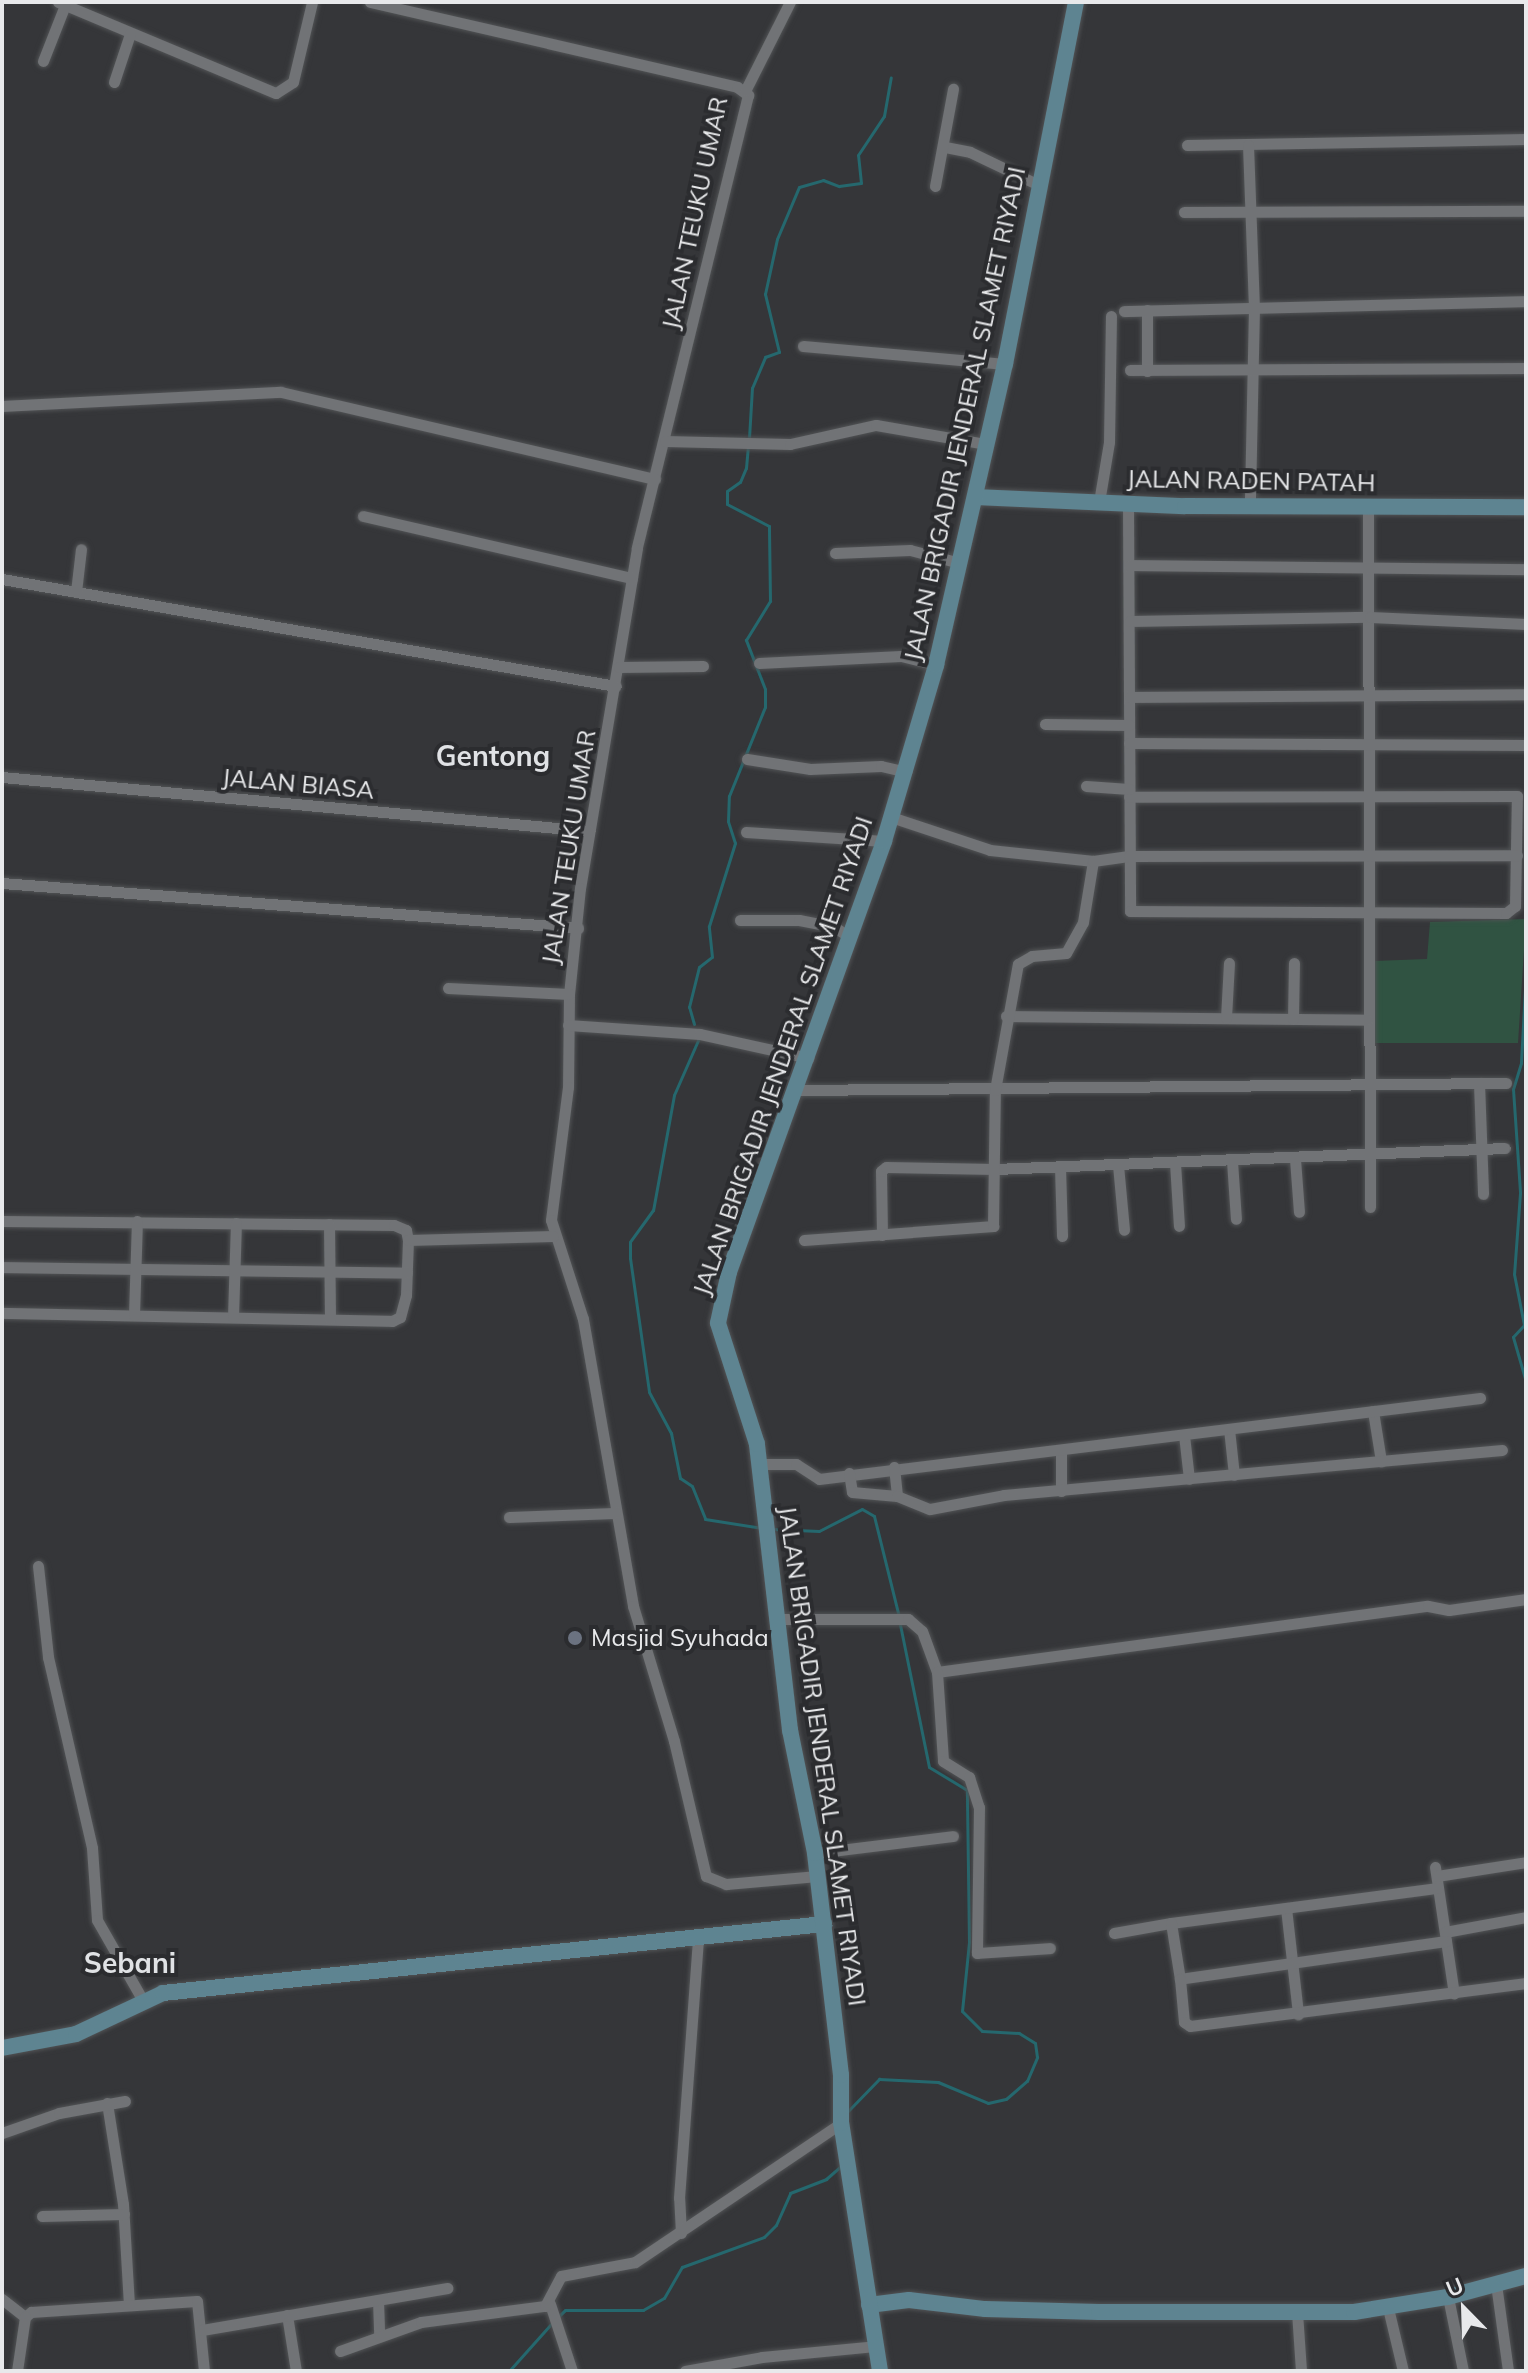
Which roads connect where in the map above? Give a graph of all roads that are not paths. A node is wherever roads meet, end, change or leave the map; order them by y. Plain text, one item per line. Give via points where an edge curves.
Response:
1 (312, 2) edge
2 (370, 2) edge
3 (790, 2) edge
4 (1076, 2) edge
5 (61, 3) edge
6 (130, 34) junction
7 (43, 61) dead end
8 (114, 82) dead end
9 (953, 89) dead end
10 (745, 91) junction
11 (1526, 139) edge
12 (1187, 145) dead end
13 (1248, 145) junction
14 (945, 147) junction
15 (1039, 185) junction
16 (935, 186) dead end
17 (1526, 211) edge
18 (1184, 212) dead end
19 (1252, 213) junction
20 (1526, 301) edge
21 (1254, 307) junction
22 (1147, 310) junction
23 (1124, 311) dead end
24 (1111, 316) dead end
25 (803, 346) dead end
26 (1005, 364) junction
27 (1526, 368) edge
28 (1130, 370) dead end
29 (1147, 371) junction
30 (1253, 371) junction
31 (2, 406) edge
32 (665, 441) junction
33 (986, 444) junction
34 (655, 479) junction
35 (975, 497) junction
36 (1099, 502) junction
37 (1128, 505) junction
38 (1250, 505) junction
39 (1368, 506) junction
40 (1526, 507) edge
41 (363, 516) dead end
42 (81, 549) dead end
43 (835, 553) dead end
44 (960, 563) junction
45 (1130, 565) junction
46 (1369, 567) junction
47 (1526, 569) edge
48 (632, 578) junction
49 (2, 579) edge
50 (76, 592) junction
51 (1370, 617) junction
52 (1130, 621) junction
53 (1526, 624) edge
54 (759, 663) dead end
55 (936, 665) junction
56 (703, 666) dead end
57 (619, 667) junction
58 (616, 686) junction
59 (1371, 692) junction
60 (1526, 694) edge
61 (1130, 697) junction
62 (1045, 724) dead end
63 (1129, 725) junction
64 (1129, 743) junction
65 (1371, 745) junction
66 (1526, 745) edge
67 (747, 759) dead end
68 (906, 772) junction
69 (2, 777) edge
70 (1086, 786) dead end
71 (1129, 793) junction
72 (1371, 795) junction
73 (1522, 796) edge
74 (891, 817) junction
75 (590, 831) junction
76 (746, 832) dead end
77 (884, 841) junction
78 (1517, 855) junction
79 (1129, 856) junction
80 (1370, 859) junction
81 (1093, 861) junction
82 (2, 883) edge
83 (1370, 910) junction
84 (740, 920) dead end
85 (578, 928) junction
86 (850, 937) junction
87 (1229, 963) dead end
88 (1294, 963) dead end
89 (448, 988) dead end
90 (569, 994) junction
91 (1006, 1016) junction
92 (1226, 1018) junction
93 (1293, 1019) junction
94 (1367, 1020) junction
95 (568, 1025) junction
96 (808, 1058) junction
97 (1479, 1083) junction
98 (1506, 1083) dead end
99 (1367, 1084) junction
100 (798, 1090) junction
101 (995, 1090) junction
102 (1505, 1148) dead end
103 (1479, 1149) junction
104 (1369, 1156) junction
105 (1295, 1159) junction
106 (1232, 1161) junction
107 (1175, 1163) junction
108 (1118, 1165) junction
109 (1060, 1167) junction
110 (995, 1169) junction
111 (1483, 1194) dead end
112 (1370, 1207) dead end
113 (1299, 1212) dead end
114 (1236, 1219) dead end
115 (2, 1221) edge
116 (137, 1221) junction
117 (236, 1223) junction
118 (329, 1224) junction
119 (1179, 1226) dead end
120 (1124, 1230) dead end
121 (882, 1235) junction
122 (553, 1236) junction
123 (1062, 1236) dead end
124 (408, 1240) junction
125 (804, 1240) dead end
126 (2, 1267) edge
127 (135, 1270) junction
128 (234, 1272) junction
129 (330, 1272) junction
130 (407, 1273) junction
131 (2, 1313) edge
132 (134, 1315) junction
133 (233, 1317) junction
134 (330, 1319) junction
135 (1480, 1398) dead end
136 (1373, 1411) junction
137 (1229, 1429) junction
138 (1184, 1435) junction
139 (1061, 1450) junction
140 (1502, 1450) dead end
141 (1381, 1461) junction
142 (759, 1464) junction
143 (894, 1467) junction
144 (849, 1473) junction
145 (1234, 1475) junction
146 (1189, 1479) junction
147 (1061, 1491) junction
148 (897, 1496) junction
149 (615, 1513) junction
150 (509, 1517) dead end
151 (38, 1566) dead end
152 (1526, 1599) edge
153 (778, 1619) junction
154 (937, 1672) junction
155 (953, 1836) dead end
156 (815, 1853) junction
157 (1526, 1862) edge
158 (818, 1876) junction
159 (1437, 1877) junction
160 (1286, 1908) junction
161 (1526, 1917) edge
162 (1171, 1923) junction
163 (824, 1924) junction
164 (1114, 1933) dead end
165 (1446, 1936) junction
166 (698, 1937) junction
167 (1050, 1948) dead end
168 (1294, 1963) junction
169 (1180, 1979) junction
170 (1526, 1983) edge
171 (1454, 1994) junction
172 (142, 1999) junction
173 (1298, 2014) junction
174 (2, 2048) edge
175 (125, 2101) dead end
176 (107, 2103) junction
177 (841, 2123) junction
178 (2, 2133) edge
179 (124, 2214) junction
180 (42, 2216) dead end
181 (681, 2233) junction
182 (1526, 2276) edge
183 (1496, 2284) junction
184 (447, 2288) dead end
185 (1448, 2297) junction
186 (2, 2299) edge
187 (378, 2300) junction
188 (129, 2305) junction
189 (869, 2305) junction
190 (552, 2307) junction
191 (1388, 2308) junction
192 (1297, 2312) junction
193 (287, 2315) junction
194 (25, 2317) junction
195 (202, 2330) junction
196 (379, 2334) junction
197 (877, 2346) junction
198 (340, 2351) dead end
199 (17, 2371) edge
200 (204, 2371) edge
201 (296, 2371) edge
202 (572, 2371) edge
203 (685, 2371) edge
204 (880, 2371) edge
205 (1301, 2371) edge
206 (1403, 2371) edge
207 (1463, 2371) edge
208 (1508, 2371) edge

1 - 6 street via 293,82 276,93
2 - 10 street, JALAN TEUKU UMAR
3 - 10 street
4 - 15 main road, JALAN BRIGADIR JENDERAL SLAMET RIYADI
5 - 6 street
5 - 7 street
6 - 8 street
9 - 14 street
10 - 32 street, JALAN TEUKU UMAR via 748,99
11 - 13 street
12 - 13 street
13 - 19 street
14 - 15 street via 970,152
14 - 16 street
15 - 26 main road, JALAN BRIGADIR JENDERAL SLAMET RIYADI
17 - 19 street
18 - 19 street
19 - 21 street
20 - 21 street
21 - 22 street
21 - 30 street
22 - 23 street
22 - 29 street
24 - 36 street via 1109,442
25 - 26 street
26 - 33 main road, JALAN BRIGADIR JENDERAL SLAMET RIYADI
27 - 30 street
28 - 29 street
29 - 30 street
30 - 38 street
31 - 34 street via 281,392
32 - 33 street via 809,442 876,425
32 - 34 street, JALAN TEUKU UMAR
33 - 35 main road, JALAN BRIGADIR JENDERAL SLAMET RIYADI
34 - 48 street, JALAN TEUKU UMAR
35 - 36 main road, JALAN RADEN PATAH
35 - 44 main road, JALAN BRIGADIR JENDERAL SLAMET RIYADI
36 - 37 main road, JALAN RADEN PATAH
37 - 38 main road, JALAN RADEN PATAH
37 - 45 street
38 - 39 main road, JALAN RADEN PATAH
39 - 40 main road, JALAN RADEN PATAH
39 - 46 street
41 - 48 street
42 - 50 street
43 - 44 street via 910,550
44 - 55 main road, JALAN BRIGADIR JENDERAL SLAMET RIYADI
45 - 46 street
45 - 52 street
46 - 47 street
46 - 51 street
48 - 57 street, JALAN TEUKU UMAR
49 - 50 street
50 - 58 street
51 - 52 street
51 - 53 street
51 - 59 street
52 - 61 street
54 - 55 street via 901,656
55 - 68 main road, JALAN BRIGADIR JENDERAL SLAMET RIYADI
56 - 57 street
57 - 58 street, JALAN TEUKU UMAR
58 - 75 street, JALAN TEUKU UMAR
59 - 60 street
59 - 61 street
59 - 65 street
61 - 63 street
62 - 63 street
63 - 64 street
64 - 65 street
64 - 71 street
65 - 66 street
65 - 72 street
67 - 68 street via 794,768 881,766
68 - 74 main road, JALAN BRIGADIR JENDERAL SLAMET RIYADI
69 - 75 street, JALAN BIASA
70 - 71 street
71 - 72 street
71 - 79 street
72 - 73 street
72 - 80 street
73 - 78 street
74 - 77 main road, JALAN BRIGADIR JENDERAL SLAMET RIYADI
74 - 81 street via 990,850
75 - 85 street, JALAN TEUKU UMAR
76 - 77 street
77 - 86 main road, JALAN BRIGADIR JENDERAL SLAMET RIYADI
78 - 80 street
78 - 83 street via 1515,906 1510,911
79 - 80 street
79 - 81 street
79 - 83 street via 1128,908 1133,913
80 - 83 street
81 - 91 street via 1083,922 1069,949 1061,956 1022,960
82 - 85 street
83 - 94 street
84 - 86 street via 799,920 834,927
85 - 90 street, JALAN TEUKU UMAR
86 - 96 main road, JALAN BRIGADIR JENDERAL SLAMET RIYADI
87 - 92 street
88 - 93 street
89 - 90 street
90 - 95 street, JALAN TEUKU UMAR
91 - 92 street
91 - 101 street
92 - 93 street
93 - 94 street
94 - 99 street
95 - 96 street via 700,1034
95 - 122 street, JALAN TEUKU UMAR via 568,1087
96 - 100 main road, JALAN BRIGADIR JENDERAL SLAMET RIYADI
97 - 98 street
97 - 99 street
97 - 103 street
99 - 101 street
99 - 104 street
100 - 101 street
100 - 142 main road, JALAN BRIGADIR JENDERAL SLAMET RIYADI via 729,1272 718,1323
101 - 110 street
102 - 103 street
103 - 104 street
103 - 111 street
104 - 105 street
104 - 112 street
105 - 106 street
105 - 113 street
106 - 107 street
106 - 114 street
107 - 108 street
107 - 119 street
108 - 109 street
108 - 120 street
109 - 110 street
109 - 123 street
110 - 121 street via 993,1226
110 - 121 street via 883,1169
115 - 116 street
116 - 117 street
116 - 127 street
117 - 118 street
117 - 128 street
118 - 124 street via 394,1225 406,1230
118 - 129 street
121 - 125 street
122 - 124 street
122 - 149 street, JALAN TEUKU UMAR via 583,1319
124 - 130 street
126 - 127 street
127 - 128 street
127 - 132 street
128 - 129 street
128 - 133 street
129 - 130 street
129 - 134 street
130 - 134 street via 400,1317
131 - 132 street
132 - 133 street
133 - 134 street
135 - 136 street
136 - 137 street
136 - 141 street
137 - 138 street
137 - 145 street
138 - 139 street
138 - 146 street
139 - 143 street
139 - 147 street
140 - 141 street
141 - 145 street
142 - 144 street via 796,1464 819,1479
142 - 153 main road, JALAN BRIGADIR JENDERAL SLAMET RIYADI
143 - 144 street
143 - 148 street
144 - 148 street via 852,1492
145 - 146 street
146 - 147 street
147 - 148 street via 930,1509
149 - 150 street
149 - 158 street, JALAN TEUKU UMAR via 633,1606 671,1727 707,1880 763,1883
151 - 172 street via 48,1657 92,1848 97,1920
152 - 154 street via 1449,1610 1428,1606
153 - 154 street via 908,1619 922,1631
153 - 156 main road, JALAN BRIGADIR JENDERAL SLAMET RIYADI via 790,1730
154 - 167 street via 943,1761 975,1784 979,1807 977,1953
155 - 156 street
156 - 158 main road, JALAN BRIGADIR JENDERAL SLAMET RIYADI
157 - 159 street
158 - 163 main road, JALAN BRIGADIR JENDERAL SLAMET RIYADI
159 - 160 street
159 - 165 street
160 - 162 street
160 - 168 street
161 - 165 street
162 - 164 street
162 - 169 street
163 - 166 main road
163 - 177 main road, JALAN BRIGADIR JENDERAL SLAMET RIYADI
165 - 168 street
165 - 171 street
166 - 172 main road
166 - 181 street via 679,2198
168 - 169 street
168 - 173 street
169 - 173 street via 1187,2026
170 - 171 street
171 - 173 street
172 - 174 main road via 99,2026
175 - 176 street
176 - 178 street
176 - 179 street
177 - 181 street
177 - 189 main road, JALAN BRIGADIR JENDERAL SLAMET RIYADI
179 - 180 street
179 - 188 street
181 - 190 street via 620,2269 561,2276
182 - 183 main road
183 - 185 main road
183 - 208 street
184 - 187 street
185 - 191 main road
185 - 207 street
186 - 194 street
187 - 193 street
187 - 196 street
188 - 194 street via 31,2312
188 - 195 street via 197,2301
189 - 192 main road via 909,2300 985,2309
189 - 197 main road, JALAN BRIGADIR JENDERAL SLAMET RIYADI
190 - 196 street via 421,2322
190 - 202 street
191 - 192 main road
191 - 206 street
192 - 205 street
193 - 195 street
193 - 201 street
194 - 199 street
195 - 200 street
196 - 198 street
197 - 203 street
197 - 204 main road, JALAN BRIGADIR JENDERAL SLAMET RIYADI

